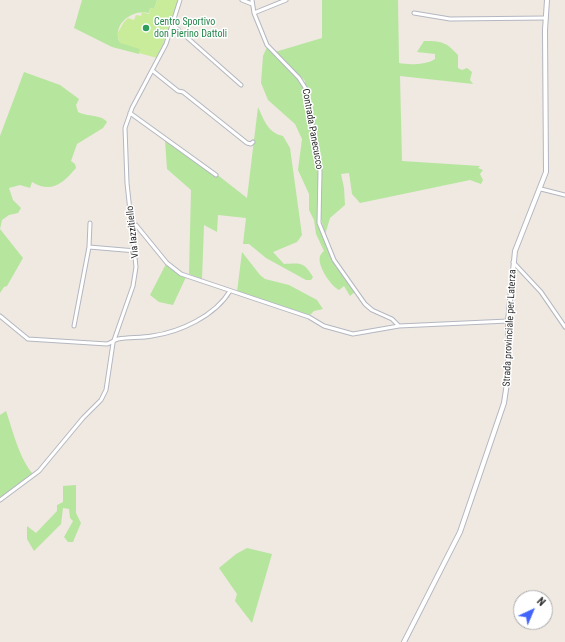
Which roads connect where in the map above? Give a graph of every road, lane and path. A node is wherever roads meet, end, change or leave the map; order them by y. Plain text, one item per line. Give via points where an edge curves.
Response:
1 (180, 0) edge
2 (242, 0) edge
3 (286, 0) edge
4 (548, 0) edge
5 (252, 2) edge
6 (254, 13) junction
7 (414, 13) dead end
8 (546, 18) junction
9 (173, 25) junction
10 (153, 70) junction
11 (241, 85) dead end
12 (130, 112) junction
13 (253, 142) dead end
14 (216, 175) dead end
15 (541, 189) junction
16 (565, 195) edge
17 (90, 223) dead end
18 (133, 225) junction
19 (89, 247) junction
20 (136, 251) junction
21 (513, 262) junction
22 (230, 291) junction
23 (0, 316) edge
24 (508, 321) junction
25 (74, 326) dead end
26 (399, 326) junction
27 (565, 327) edge
28 (113, 343) junction
29 (0, 500) edge
30 (404, 642) edge

1 - 9 street, Via Iazzitiello
2 - 5 street
3 - 6 street
4 - 8 main road, Strada provinciale per Laterza
5 - 6 street, Contrada Panecucco
6 - 26 street, Contrada Panecucco via 267,45 304,85 320,171 319,223 334,260 365,304 392,319
7 - 8 street via 450,19
8 - 15 main road, Strada provinciale per Laterza via 547,165
9 - 10 street, Via Iazzitiello
9 - 11 street
10 - 12 street, Via Iazzitiello
10 - 13 street via 247,143
12 - 14 street
12 - 18 street, Via Iazzitiello via 125,137 127,183
15 - 16 street
15 - 21 main road, Strada provinciale per Laterza via 518,242
17 - 19 street
18 - 20 street, Via Iazzitiello
18 - 22 street via 136,225 176,272
19 - 20 street
19 - 25 street
20 - 28 street, Via Iazzitiello via 133,286
21 - 24 main road, Strada provinciale per Laterza
21 - 27 street via 541,292
22 - 26 street via 310,317 324,326 347,333
22 - 28 street via 204,316 174,331 116,340
23 - 28 street via 28,339
24 - 26 street
24 - 30 main road, Strada provinciale per Laterza via 508,376 501,415 456,542
28 - 29 street, Via Iazzitiello via 106,390 101,400 39,471

